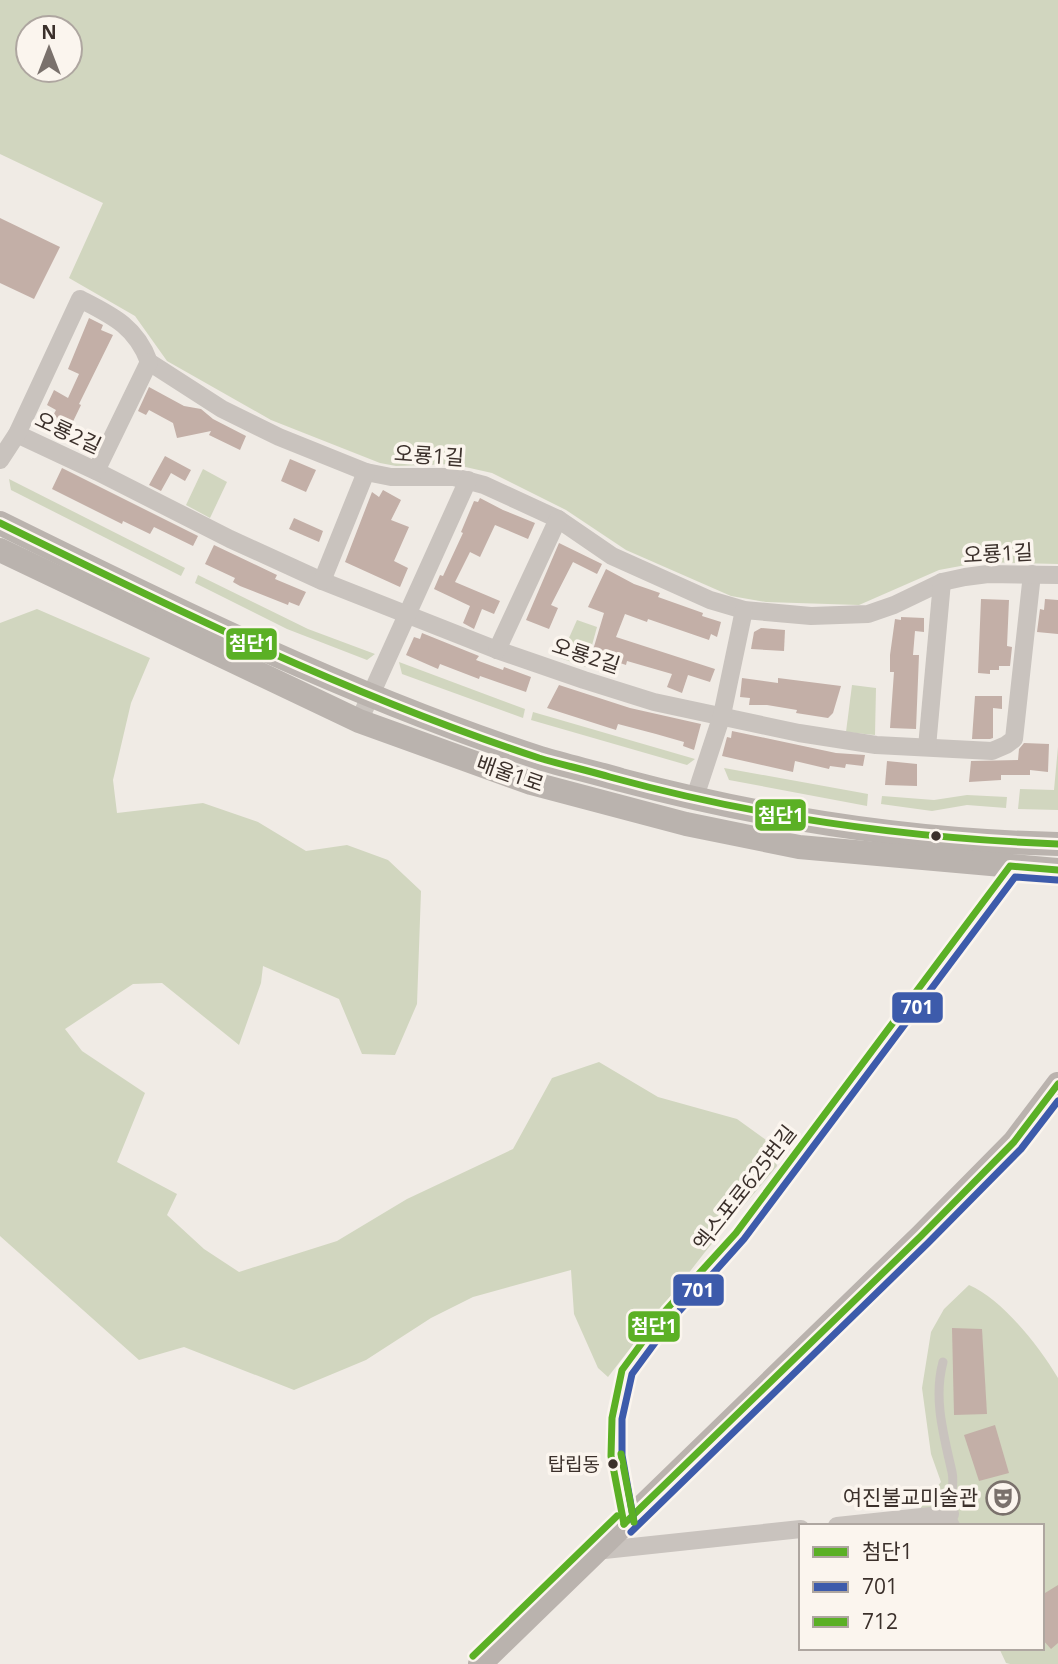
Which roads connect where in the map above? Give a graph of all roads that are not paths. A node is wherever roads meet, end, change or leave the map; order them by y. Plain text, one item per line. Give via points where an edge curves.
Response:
1 (149, 362) junction
2 (17, 434) junction
3 (0, 460) edge
4 (96, 471) junction
5 (366, 472) junction
6 (468, 480) junction
7 (558, 519) junction
8 (0, 523) edge
9 (0, 550) edge
10 (1032, 574) junction
11 (1058, 575) edge
12 (322, 580) junction
13 (942, 582) junction
14 (744, 610) junction
15 (407, 615) junction
16 (497, 650) junction
17 (371, 695) junction
18 (722, 715) junction
19 (359, 721) junction
20 (927, 747) junction
21 (694, 800) junction
22 (1058, 844) edge
23 (1010, 866) junction
24 (1058, 870) edge
25 (1058, 1084) edge
26 (943, 1362) dead end
27 (953, 1520) edge
28 (624, 1524) junction
29 (876, 1524) edge
30 (799, 1530) edge
31 (595, 1551) junction
32 (480, 1664) edge

1 - 2 street, 오룡1길 via 123,321 80,299
1 - 4 street
1 - 5 street, 오룡1길 via 222,409
2 - 3 street, 오룡1길
2 - 4 street, 오룡2길
4 - 12 street, 오룡2길
5 - 6 street, 오룡1길
5 - 12 street
6 - 7 street, 오룡1길
6 - 15 street
7 - 14 street, 오룡1길 via 612,556 710,600
7 - 16 street
8 - 17 main road, 배울1로 via 183,614
9 - 19 main road, 배울1로
10 - 11 street, 오룡1길
10 - 13 street, 오룡1길 via 988,574
10 - 20 street, 오룡2길 via 1014,739 992,751
12 - 15 street, 오룡2길
13 - 14 street, 오룡1길 via 868,614 811,616
13 - 20 street
14 - 18 street
15 - 16 street, 오룡2길
15 - 17 street
16 - 18 street, 오룡2길 via 654,702
17 - 19 street
17 - 21 main road, 배울1로 via 543,759
18 - 20 street, 오룡2길 via 876,745
18 - 21 street
19 - 23 main road, 배울1로 via 531,783 686,824 799,847
21 - 22 main road, 배울1로 via 919,837
23 - 24 main road, 배울1로
23 - 28 lane, 엑스포로625번길 via 736,1233 666,1310 622,1370 612,1418 611,1456
25 - 28 main road via 1013,1142 931,1227
26 - 27 lane via 940,1409 953,1474
27 - 29 street
28 - 31 main road
30 - 31 street
31 - 32 main road

